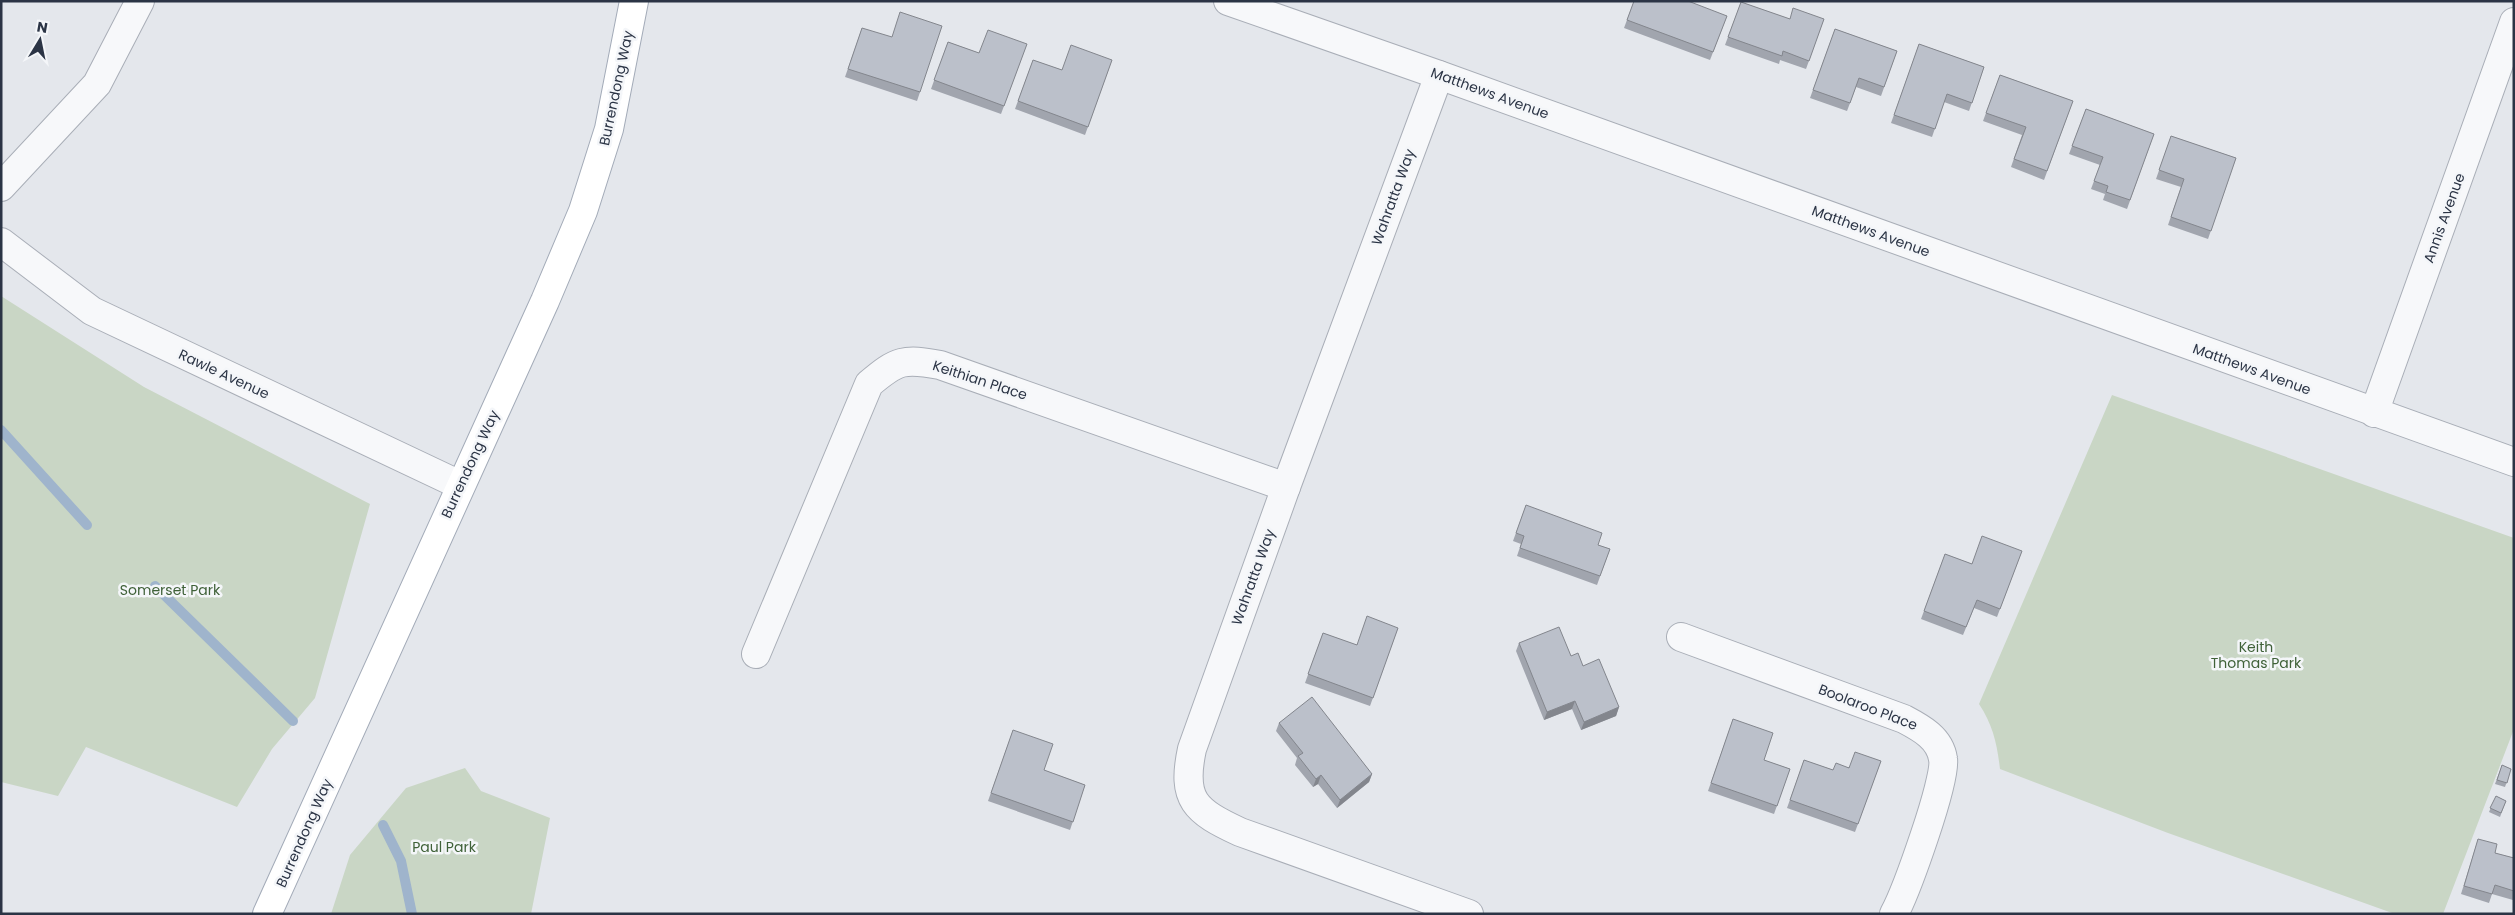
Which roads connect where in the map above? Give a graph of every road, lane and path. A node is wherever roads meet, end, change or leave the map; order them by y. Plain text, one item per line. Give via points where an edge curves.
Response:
1 (140, 1) edge
2 (634, 1) edge
3 (1228, 1) edge
4 (2514, 22) edge
5 (1439, 75) junction
6 (1, 188) edge
7 (1, 242) edge
8 (2374, 413) junction
9 (2514, 462) edge
10 (460, 485) junction
11 (1286, 487) junction
12 (1681, 637) dead end
13 (756, 654) dead end
14 (267, 914) edge
15 (1469, 914) edge
16 (1894, 914) edge

1 - 6 street via 97,84
2 - 10 main road, Burrendong Way via 609,129 583,211
3 - 5 street, Matthews Avenue
4 - 8 street, Annis Avenue
5 - 8 street, Matthews Avenue
5 - 11 street, Wahratta Way
7 - 10 street, Rawle Avenue via 92,311
8 - 9 street, Matthews Avenue
10 - 14 main road, Burrendong Way
11 - 13 street, Keithian Place via 940,365 914,360 890,366 870,384
11 - 15 street, Wahratta Way via 1192,749 1187,774 1192,800 1213,820 1240,832
12 - 16 street, Boolaroo Place via 1904,720 1925,730 1937,744 1943,760 1941,784

